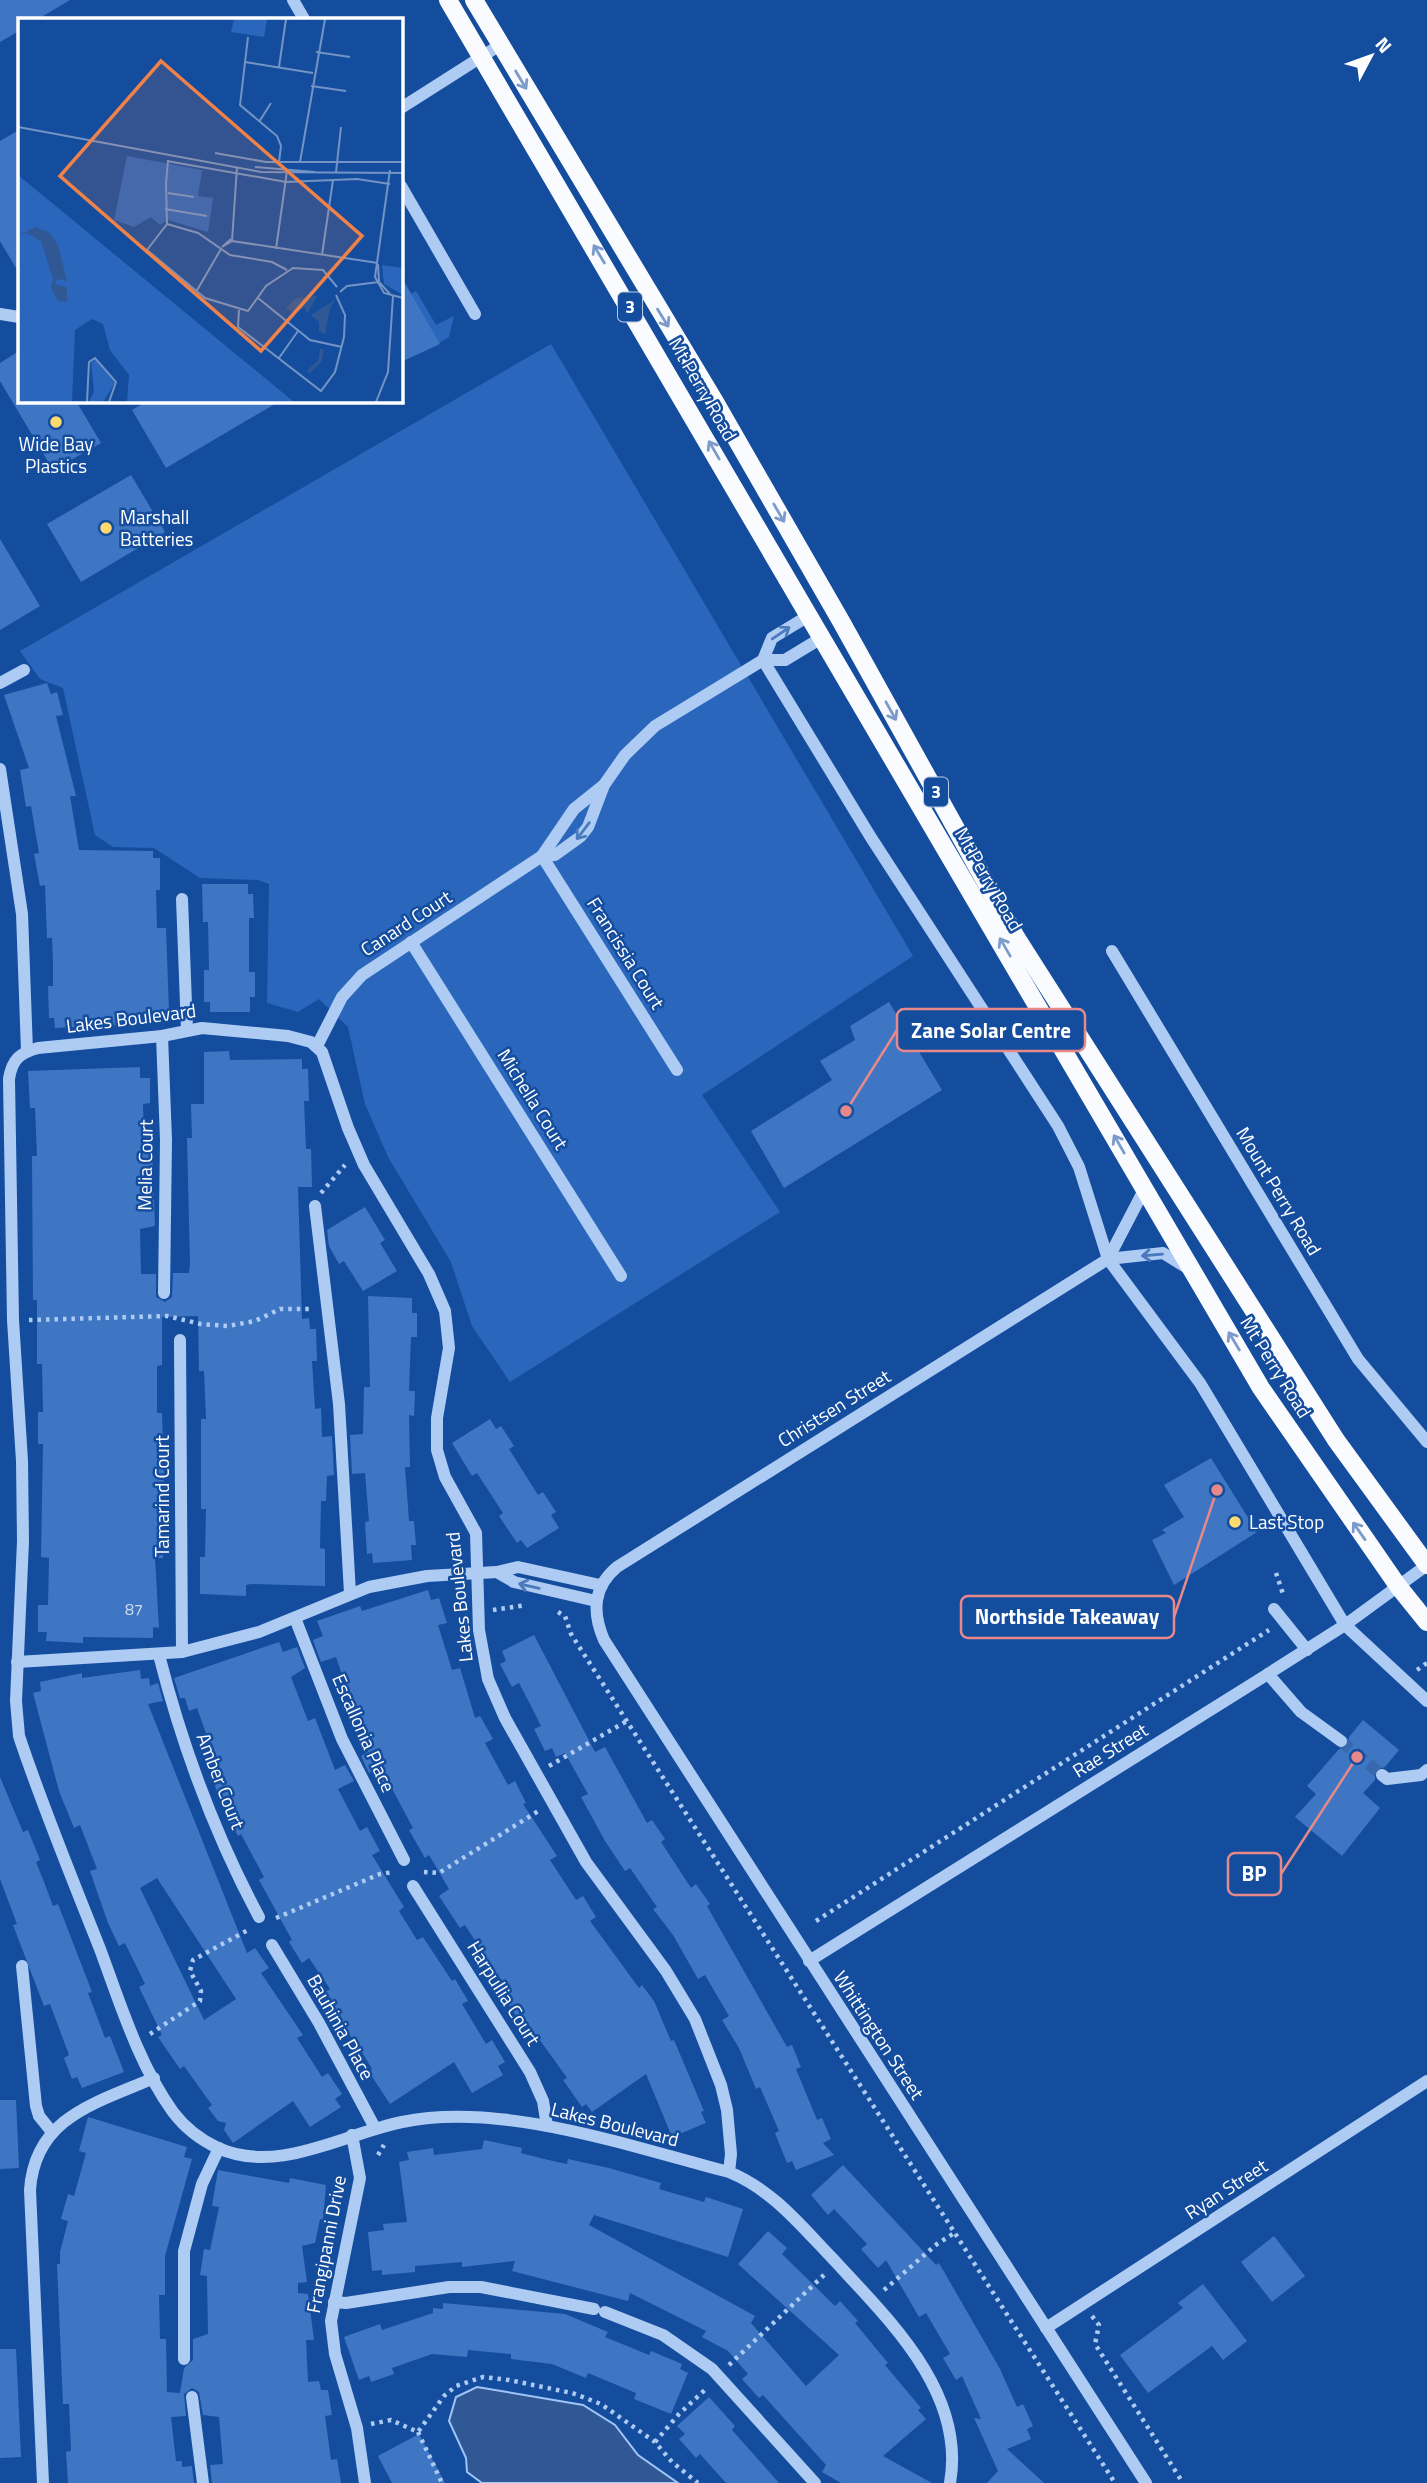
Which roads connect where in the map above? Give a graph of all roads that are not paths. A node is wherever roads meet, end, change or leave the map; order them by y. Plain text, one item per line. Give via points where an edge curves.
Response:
1 (293, 0) edge
2 (448, 0) edge
3 (474, 0) edge
4 (303, 18) edge
5 (500, 45) junction
6 (482, 57) junction
7 (402, 107) edge
8 (402, 188) edge
9 (0, 314) edge
10 (475, 314) dead end
11 (18, 317) edge
12 (830, 602) junction
13 (810, 615) junction
14 (842, 623) junction
15 (823, 637) junction
16 (762, 660) junction
17 (24, 670) dead end
18 (0, 683) edge
19 (0, 769) edge
20 (604, 785) junction
21 (542, 856) junction
22 (183, 899) dead end
23 (411, 942) junction
24 (1112, 951) dead end
25 (187, 1030) junction
26 (162, 1037) junction
27 (317, 1046) junction
28 (27, 1051) junction
29 (677, 1070) dead end
30 (1144, 1190) junction
31 (314, 1206) road end
32 (1108, 1259) junction
33 (1192, 1270) junction
34 (621, 1276) dead end
35 (164, 1293) dead end
36 (180, 1340) dead end
37 (1427, 1442) edge
38 (1427, 1565) edge
39 (477, 1572) junction
40 (497, 1572) junction
41 (600, 1585) junction
42 (1398, 1586) junction
43 (350, 1593) junction
44 (596, 1601) junction
45 (1276, 1611) road end
46 (295, 1618) junction
47 (1427, 1622) edge
48 (1345, 1625) junction
49 (1307, 1650) junction
50 (182, 1652) junction
51 (159, 1655) junction
52 (17, 1662) junction
53 (1268, 1674) junction
54 (1427, 1700) edge
55 (1341, 1741) tunnel mouth
56 (1427, 1770) edge
57 (1382, 1775) tunnel mouth
58 (404, 1865) road end
59 (413, 1886) dead end
60 (260, 1922) road end
61 (272, 1945) dead end
62 (808, 1961) junction
63 (22, 1966) dead end
64 (154, 2078) junction
65 (1427, 2081) edge
66 (547, 2126) junction
67 (375, 2129) junction
68 (52, 2133) junction
69 (352, 2135) junction
70 (219, 2148) junction
71 (729, 2172) junction
72 (334, 2302) junction
73 (1046, 2328) junction
74 (184, 2359) dead end
75 (192, 2397) dead end
76 (43, 2483) edge
77 (203, 2483) edge
78 (365, 2483) edge
79 (815, 2483) edge
80 (950, 2483) edge
81 (1146, 2483) edge

1 - 4 street
2 - 6 main road, Mt Perry Road / 3
3 - 5 main road, Mt Perry Road / 3
5 - 6 street
5 -> 12 main road, Mt Perry Road / 3
6 - 7 street
13 -> 6 main road, Mt Perry Road / 3
8 - 10 street
9 - 11 street
12 - 13 main road
12 - 14 main road, Mt Perry Road / 3
13 - 15 main road, Mt Perry Road / 3
16 -> 13 street via 772,638
14 - 15 main road
14 -> 38 main road, Mt Perry Road / 3 via 1016,937 1336,1440
15 - 16 street via 785,660
30 -> 15 main road, Mt Perry Road / 3
16 - 20 street via 655,726 625,755
16 - 32 street via 1058,1126 1079,1167
17 - 18 street
19 - 28 street via 22,914
20 - 21 street via 574,808
20 -> 21 street via 580,837 555,855
21 - 23 street, Canard Court
21 - 29 street, Francissia Court
22 - 25 street
23 - 27 street, Canard Court via 351,985
23 - 34 street, Michella Court
24 - 37 street, Mount Perry Road via 1358,1359
25 - 26 street, Lakes Boulevard
25 - 27 street, Lakes Boulevard via 288,1036
26 - 28 street, Lakes Boulevard
26 - 35 street, Melia Court
27 - 39 street, Lakes Boulevard via 364,1165 429,1274 445,1311 449,1349 437,1418 437,1450 445,1477 476,1533
28 - 52 street, Lakes Boulevard via 12,1064 9,1079 13,1320 22,1461
30 - 32 street
30 - 33 main road, Mt Perry Road / 3
31 - 43 street via 340,1404
33 -> 32 street, Christsen Street via 1163,1253
32 - 41 street, Christsen Street via 617,1567
32 - 48 street via 1200,1383
42 -> 33 main road, Mt Perry Road / 3 via 1261,1388
36 - 50 street, Tamarind Court
38 - 42 street, Rae Street
39 - 40 street
39 - 43 street via 397,1580
39 - 71 street, Lakes Boulevard via 479,1630 488,1679 586,1862 666,1970 695,2019 727,2110 732,2154
40 - 41 street via 518,1567
44 -> 40 street via 514,1582
41 - 44 street
42 - 47 main road, Mt Perry Road / 3
42 - 48 street, Rae Street
43 - 46 street
44 - 62 street, Whittington Street via 604,1640
45 - 49 street
46 - 50 street
46 - 58 street, Escallonia Place via 342,1739
48 - 49 street, Rae Street
48 - 54 street
49 - 53 street, Rae Street
50 - 51 street
51 - 52 street
51 - 60 street, Amber Court via 195,1770
52 - 64 street, Lakes Boulevard via 22,1746
53 - 55 street via 1301,1712
53 - 62 street, Rae Street
56 - 57 street via 1421,1775 1387,1779
59 - 66 street, Harpullia Court via 534,2079
61 - 67 street, Bauhinia Place
62 - 73 street, Whittington Street
63 - 68 street via 36,2106
64 - 68 street via 82,2109
64 - 70 street, Lakes Boulevard via 180,2121
65 - 73 street, Ryan Street
66 - 67 street, Lakes Boulevard via 452,2116
66 - 71 street, Lakes Boulevard
67 - 69 street, Lakes Boulevard
68 - 76 street via 35,2160 30,2190
69 - 70 street, Lakes Boulevard via 270,2159
69 - 72 street, Frangipanni Drive via 360,2178
70 - 74 street via 202,2183 184,2251
71 - 80 street, Lakes Boulevard via 778,2201 912,2351 947,2421 953,2445
72 - 78 street, Frangipanni Drive via 331,2339 357,2428
72 - 79 street via 481,2287 600,2311 663,2335 705,2363
73 - 81 street, Whittington Street
75 - 77 street

